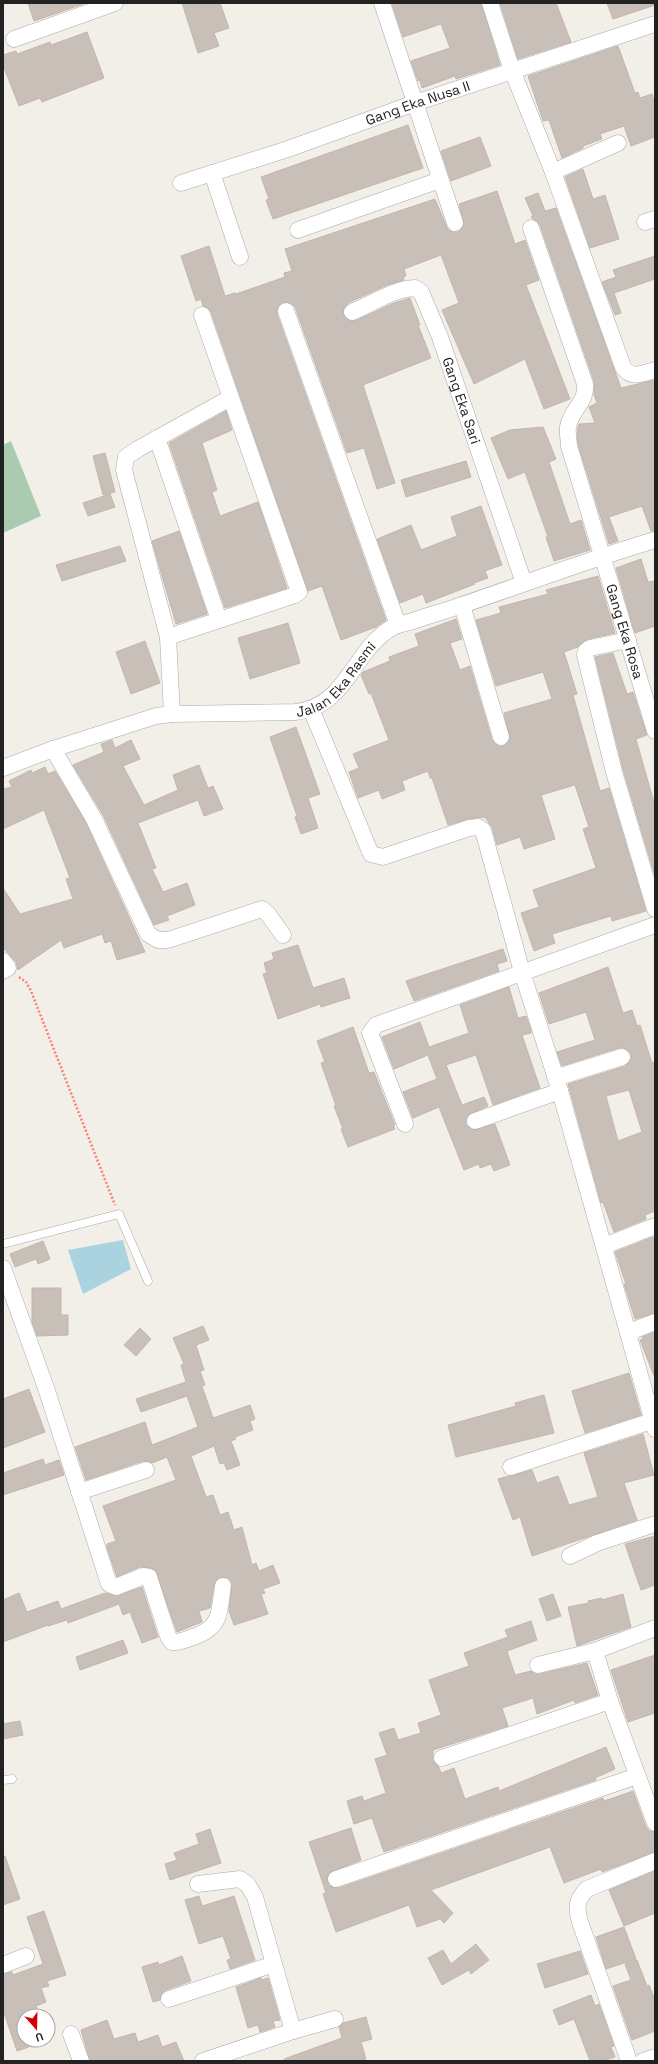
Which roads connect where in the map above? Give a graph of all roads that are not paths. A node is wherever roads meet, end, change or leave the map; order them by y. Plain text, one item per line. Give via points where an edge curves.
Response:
1 (115, 3) edge
2 (382, 3) edge
3 (490, 3) edge
4 (655, 24) edge
5 (14, 39) dead end
6 (512, 70) junction
7 (415, 103) junction
8 (618, 143) dead end
9 (553, 172) junction
10 (212, 173) junction
11 (440, 180) junction
12 (181, 183) dead end
13 (455, 223) dead end
14 (531, 228) dead end
15 (298, 230) dead end
16 (240, 258) dead end
17 (286, 311) dead end
18 (352, 312) dead end
19 (202, 315) dead end
20 (655, 370) edge
21 (230, 398) junction
22 (157, 438) junction
23 (655, 540) edge
24 (602, 555) junction
25 (524, 583) junction
26 (462, 605) junction
27 (219, 620) junction
28 (398, 625) junction
29 (168, 637) junction
30 (628, 640) junction
31 (312, 709) junction
32 (172, 714) junction
33 (655, 731) edge
34 (500, 737) dead end
35 (53, 749) junction
36 (3, 768) edge
37 (655, 910) edge
38 (655, 925) edge
39 (283, 935) dead end
40 (522, 972) junction
41 (622, 1057) dead end
42 (558, 1085) junction
43 (475, 1121) dead end
44 (405, 1124) dead end
45 (655, 1226) edge
46 (3, 1244) edge
47 (604, 1246) junction
48 (3, 1268) edge
49 (148, 1281) dead end
50 (655, 1322) edge
51 (629, 1332) junction
52 (654, 1423) edge
53 (511, 1467) dead end
54 (146, 1470) dead end
55 (79, 1492) junction
56 (655, 1524) edge
57 (570, 1556) dead end
58 (223, 1586) dead end
59 (655, 1628) edge
60 (595, 1651) junction
61 (538, 1665) dead end
62 (610, 1701) junction
63 (442, 1758) dead end
64 (636, 1776) junction
65 (12, 1779) dead end
66 (3, 1780) edge
67 (651, 1798) edge
68 (655, 1823) edge
69 (655, 1862) edge
70 (336, 1879) dead end
71 (198, 1884) dead end
72 (26, 1956) dead end
73 (274, 1964) junction
74 (3, 1965) edge
75 (169, 1999) dead end
76 (335, 2019) dead end
77 (293, 2031) junction
78 (71, 2034) dead end
79 (655, 2057) edge
80 (81, 2061) edge
81 (203, 2061) edge
82 (629, 2061) edge
83 (643, 2061) edge

1 - 5 street
2 - 7 street
3 - 6 street
4 - 6 street, Gang Eka Nusa II
6 - 7 street, Gang Eka Nusa II
6 - 9 street
7 - 10 street, Gang Eka Nusa II via 288,149
7 - 11 street
8 - 9 street
9 - 20 street via 623,367 632,375
10 - 12 street, Gang Eka Nusa II
10 - 16 street
11 - 13 street
11 - 15 street
14 - 24 street, Gang Eka Rosa via 585,384 586,394 568,425 569,446
17 - 28 street
18 - 25 street, Gang Eka Sari via 408,288 415,288 421,292 440,337
19 - 21 street
21 - 22 street
21 - 27 street via 299,592
22 - 27 street
22 - 29 street via 126,457 124,470
23 - 24 street, Jalan Eka Rasmi
24 - 25 street, Jalan Eka Rasmi
24 - 30 street, Gang Eka Rosa
25 - 26 street, Jalan Eka Rasmi
26 - 28 street, Jalan Eka Rasmi
26 - 34 street
27 - 29 street
28 - 31 street, Jalan Eka Rasmi via 372,645 337,692
29 - 32 street
30 - 33 street, Gang Eka Rosa
30 - 37 street via 590,648 586,655 614,772
31 - 32 street, Jalan Eka Rasmi via 295,712
31 - 40 street via 371,854 383,857 469,828 478,827 483,830
32 - 35 street, Jalan Eka Rasmi via 156,716
35 - 36 street, Jalan Eka Rasmi
35 - 39 street via 94,819 148,934 158,940 168,940 262,909
38 - 40 street
40 - 42 street
40 - 44 street via 376,1025 372,1029 370,1033
41 - 42 street
42 - 43 street
42 - 47 street
45 - 47 street
46 - 49 lane via 119,1214
47 - 51 street
48 - 55 street via 46,1388
50 - 51 street
51 - 52 street
52 - 53 street
54 - 55 street
55 - 58 street via 109,1584 113,1587 143,1576 149,1577 172,1642 213,1628 218,1618
56 - 57 street via 597,1543
59 - 60 street
60 - 61 street
60 - 62 street
62 - 63 street
62 - 64 street
64 - 67 street
64 - 70 street
65 - 66 lane
67 - 68 street
69 - 82 street via 588,1889 579,1897 576,1907
71 - 73 street via 240,1879 248,1885 255,1897
72 - 74 street
73 - 75 street
73 - 77 street
76 - 77 street
77 - 81 street
78 - 80 street
79 - 83 street

